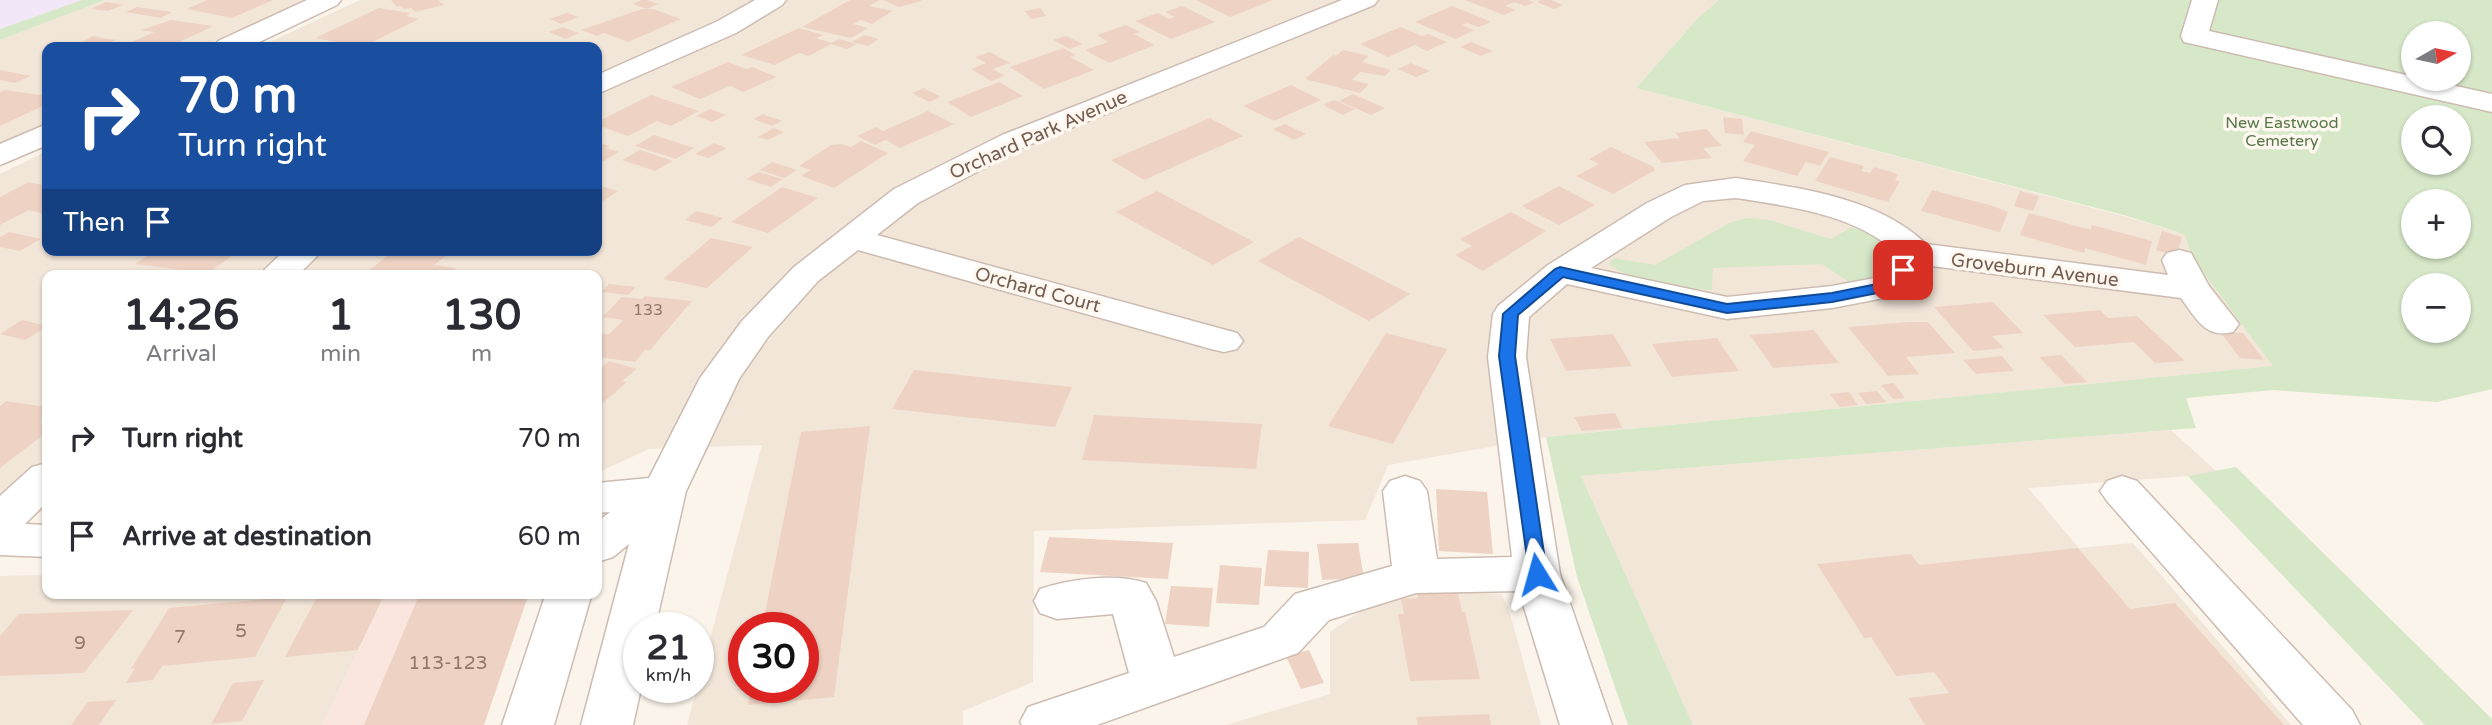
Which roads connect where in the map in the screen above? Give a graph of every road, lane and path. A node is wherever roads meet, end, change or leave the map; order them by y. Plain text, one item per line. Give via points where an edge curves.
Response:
1 (328, 0) edge
2 (773, 0) edge
3 (1365, 0) edge
4 (2205, 0) edge
5 (239, 42) edge
6 (602, 83) edge
7 (2492, 103) edge
8 (42, 135) edge
9 (0, 156) edge
10 (851, 238) junction
11 (1915, 253) junction
12 (299, 256) edge
13 (282, 270) edge
14 (1560, 272) junction
15 (2220, 324) dead end
16 (1225, 339) dead end
17 (42, 482) edge
18 (664, 491) junction
19 (1405, 491) dead end
20 (2122, 491) dead end
21 (602, 497) edge
22 (0, 522) edge
23 (0, 539) edge
24 (42, 541) edge
25 (602, 542) edge
26 (1537, 574) junction
27 (1416, 576) junction
28 (567, 599) edge
29 (1057, 601) dead end
30 (1157, 683) junction
31 (1046, 722) dead end
32 (528, 725) edge
33 (607, 725) edge
34 (1586, 725) edge
35 (2334, 725) edge

1 - 5 street
2 - 6 street via 727,27
3 - 10 street, Orchard Park Avenue via 1013,141 906,197
4 - 7 street via 2194,36
8 - 9 street
10 - 16 street, Orchard Court
10 - 18 street, Orchard Park Avenue via 806,274 755,329 720,378
11 - 14 street via 1892,286 1727,308
11 - 14 street via 1895,233 1838,209 1736,188 1696,192
11 - 15 street, Groveburn Avenue via 2185,274
12 - 13 street
14 - 26 street via 1511,314 1507,356
17 - 22 street
18 - 21 street
18 - 25 street
18 - 33 street, Orchard Park Avenue
19 - 27 street
20 - 35 street
23 - 24 street
26 - 27 street
26 - 34 street
27 - 30 street via 1312,607 1281,639
28 - 32 street
29 - 30 street via 1129,595
30 - 31 street

